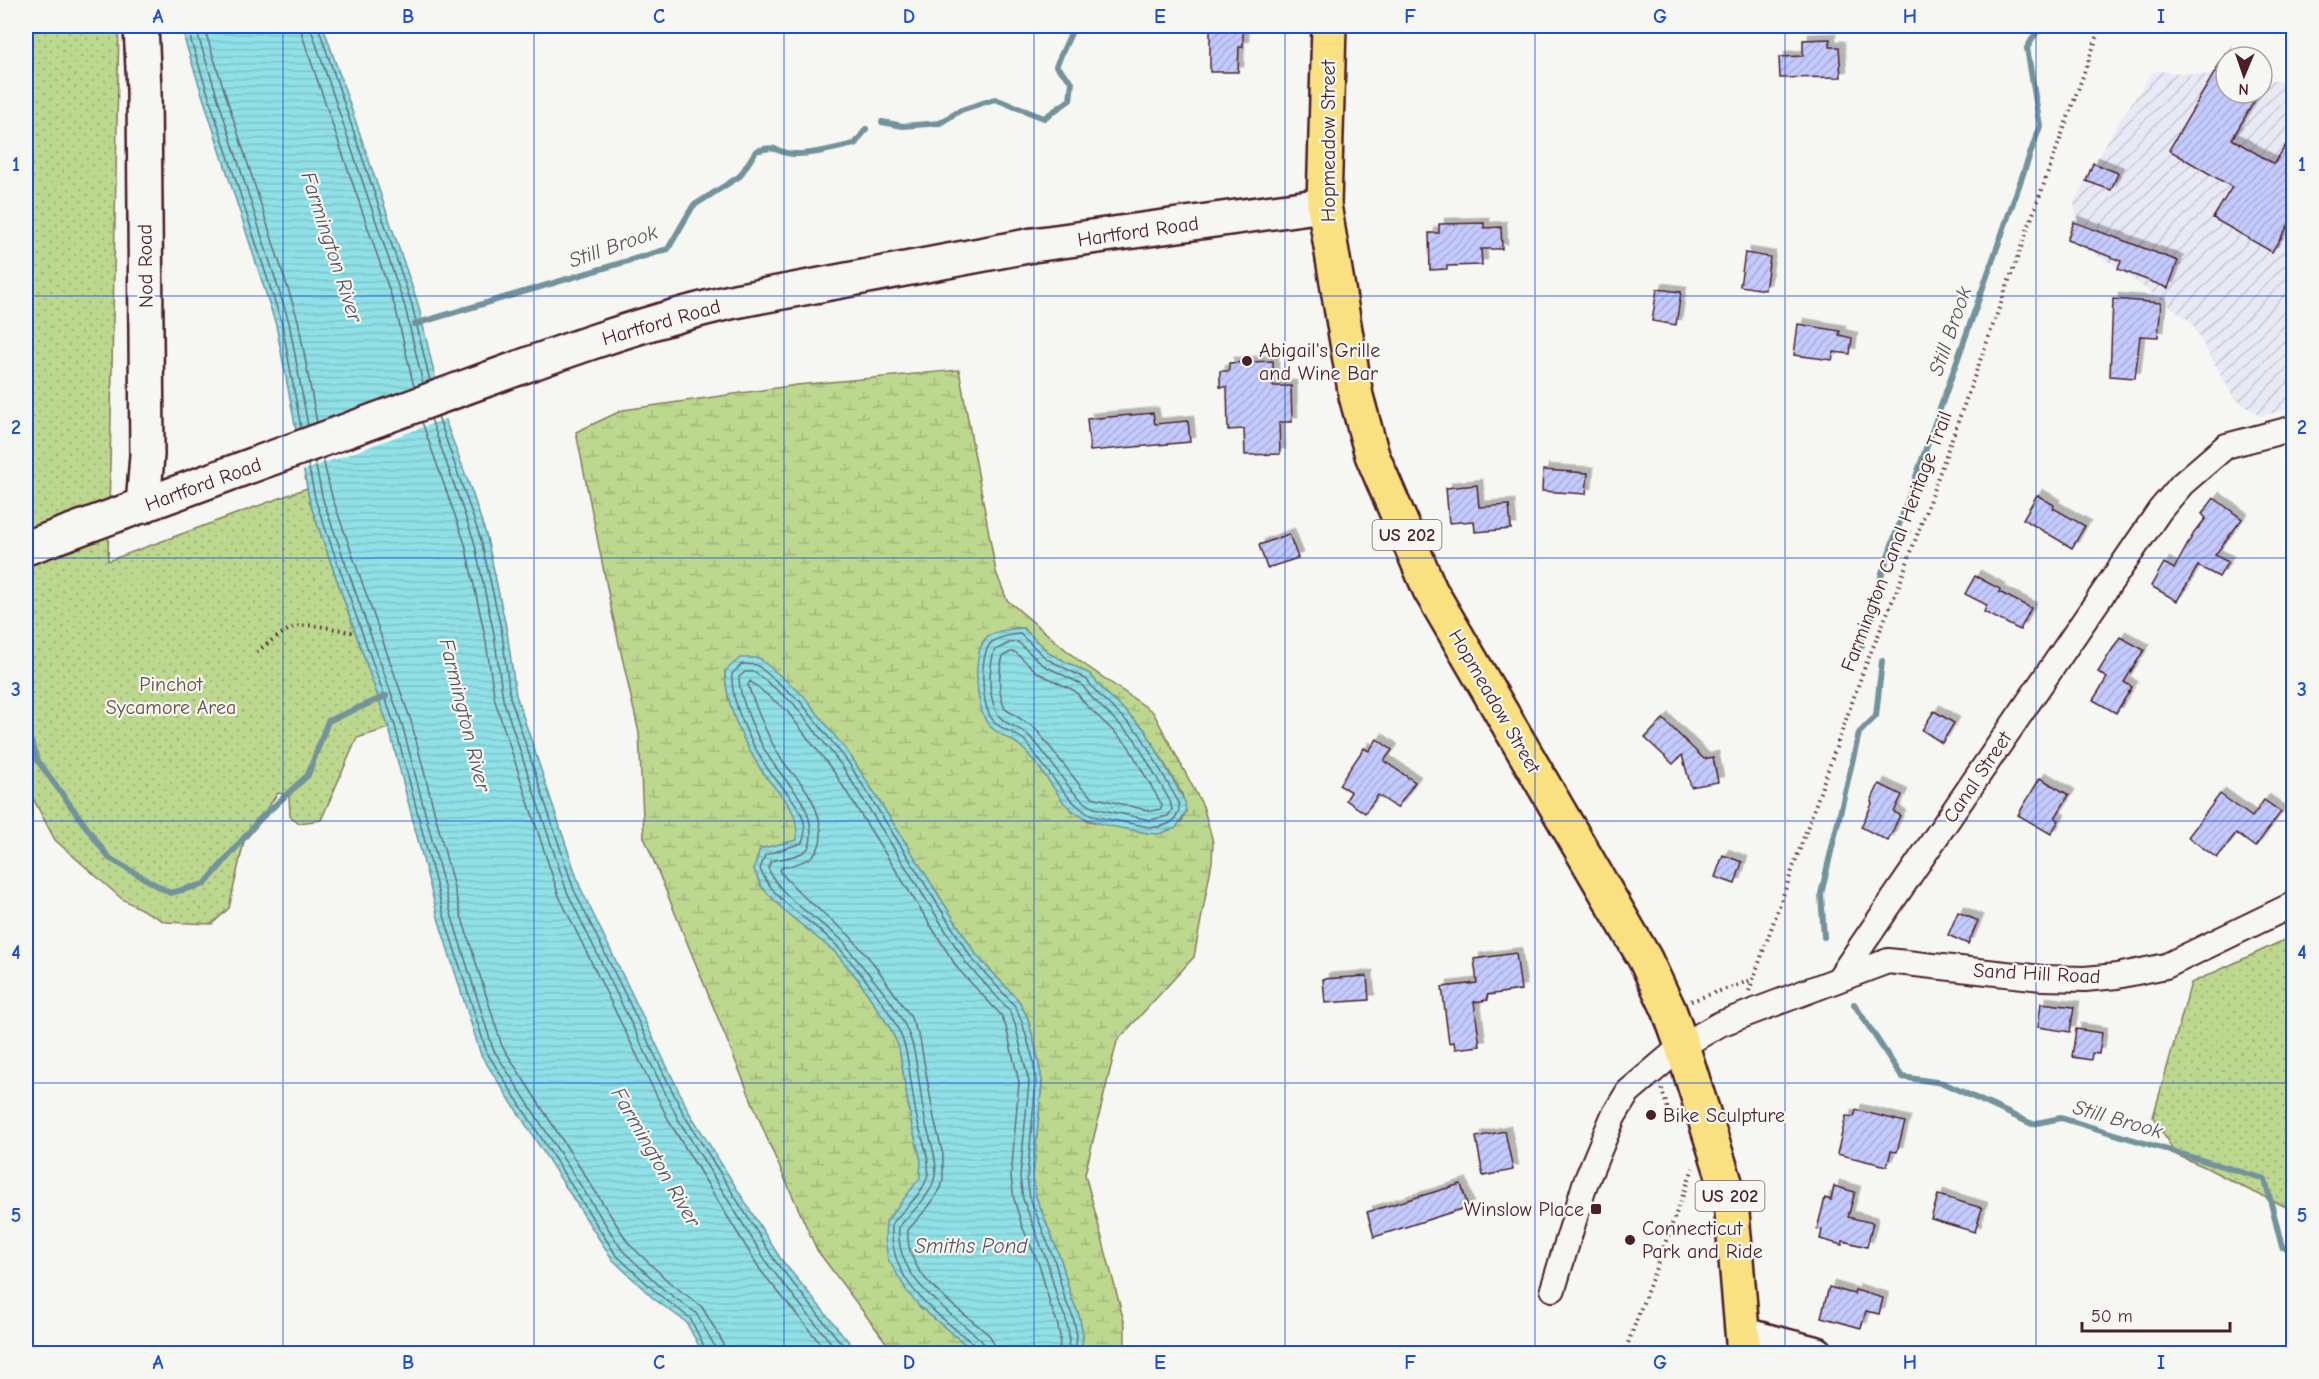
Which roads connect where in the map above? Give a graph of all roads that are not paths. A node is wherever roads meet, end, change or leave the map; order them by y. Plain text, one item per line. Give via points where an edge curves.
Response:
1 (141, 26) edge
2 (1329, 26) edge
3 (1324, 205) junction
4 (2294, 428) edge
5 (143, 506) junction
6 (26, 548) edge
7 (2294, 904) edge
8 (1840, 977) junction
9 (1682, 1046) junction
10 (1553, 1288) dead end
11 (1744, 1344) edge
12 (1817, 1353) edge

1 - 5 main road, Nod Road via 147,427
2 - 3 highway, Hopmeadow Street / US 202
3 - 5 main road, Hartford Road via 1033,245 735,301 624,332
3 - 9 highway, Hopmeadow Street / US 202 via 1356,396 1372,455 1430,590 1645,959
4 - 8 street, Canal Street via 2226,446 2182,484 2136,543
5 - 6 main road, Hartford Road
7 - 8 street, Sand Hill Road via 2166,966 2117,976 2042,978 1888,960
8 - 9 street via 1720,1024
9 - 10 street via 1628,1092 1612,1117 1585,1184
9 - 11 highway, Hopmeadow Street / US 202 via 1731,1201
11 - 12 main road

